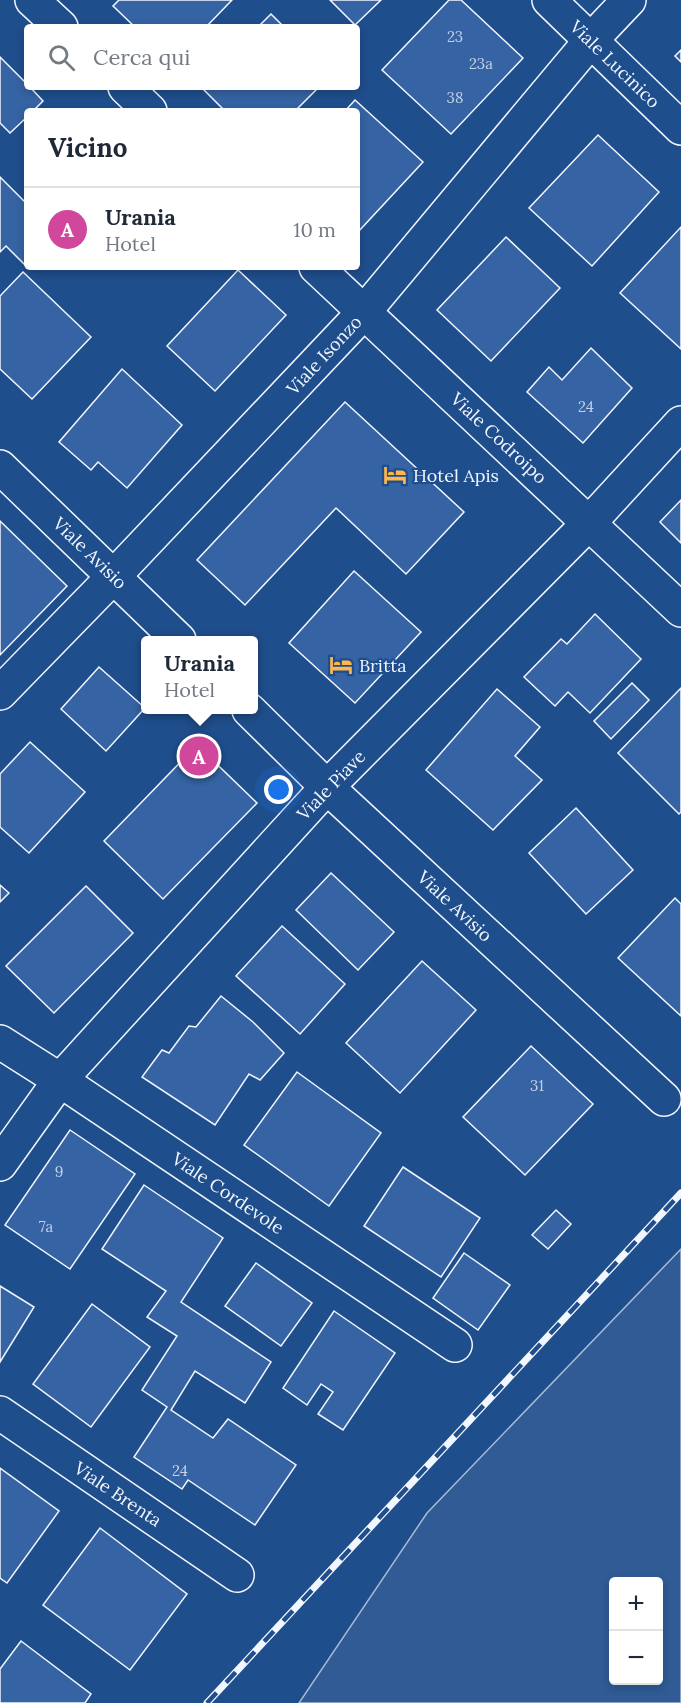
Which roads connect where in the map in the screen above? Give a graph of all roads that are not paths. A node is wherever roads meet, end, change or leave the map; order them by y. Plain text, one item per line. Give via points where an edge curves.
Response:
1 (32, 0) edge
2 (549, 0) edge
3 (629, 0) edge
4 (58, 24) edge
5 (592, 39) junction
6 (128, 90) edge
7 (147, 108) edge
8 (681, 128) edge
9 (319, 270) edge
10 (364, 312) junction
11 (681, 423) edge
12 (0, 467) edge
13 (590, 523) junction
14 (114, 576) junction
15 (681, 610) edge
16 (175, 636) edge
17 (0, 693) edge
18 (253, 714) edge
19 (327, 787) junction
20 (0, 1042) edge
21 (60, 1080) junction
22 (664, 1099) dead end
23 (0, 1164) edge
24 (455, 1345) dead end
25 (0, 1413) edge
26 (237, 1575) dead end

1 - 4 street
2 - 5 street, Viale Lucinico
3 - 5 street, Viale Isonzo
5 - 8 street, Viale Lucinico
5 - 10 street, Viale Isonzo
6 - 7 street
9 - 10 street, Viale Codroipo
10 - 13 street, Viale Codroipo
10 - 14 street, Viale Isonzo
11 - 13 street, Viale Piave
12 - 14 street, Viale Avisio
13 - 15 street, Viale Codroipo
13 - 19 street, Viale Piave
14 - 16 street, Viale Avisio
14 - 17 street, Viale Isonzo
18 - 19 street, Viale Avisio
19 - 21 street, Viale Piave
19 - 22 street, Viale Avisio
20 - 21 street, Viale Cordevole
21 - 23 street, Viale Piave
21 - 24 street, Viale Cordevole
25 - 26 street, Viale Brenta

